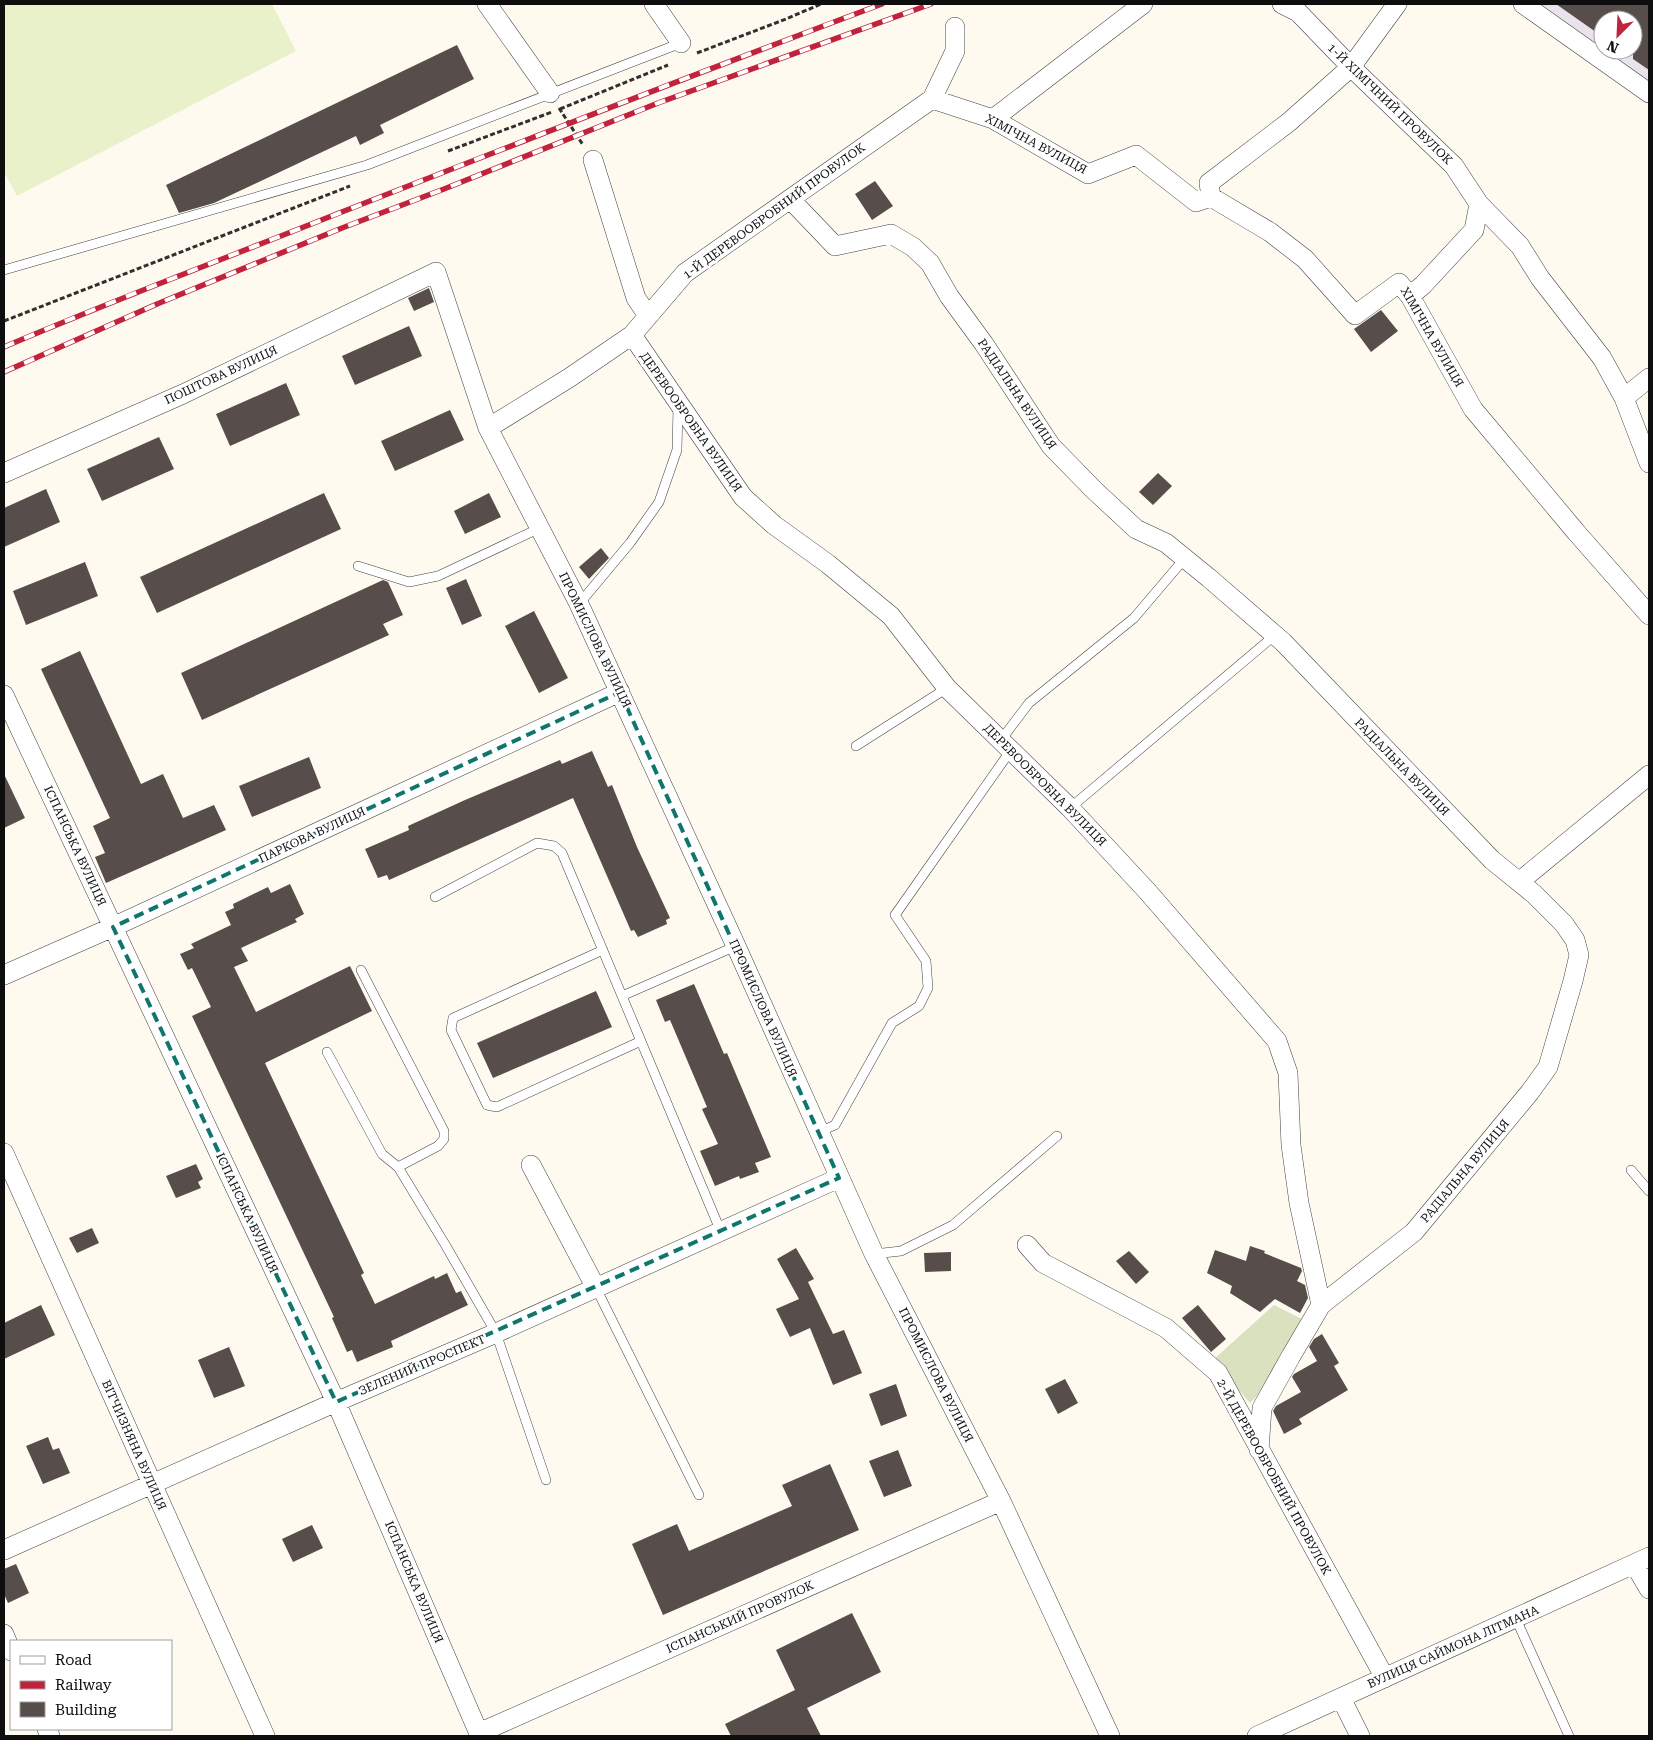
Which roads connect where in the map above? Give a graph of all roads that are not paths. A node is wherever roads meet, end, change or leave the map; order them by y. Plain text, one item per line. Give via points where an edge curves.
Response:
1 (487, 4) edge
2 (654, 4) edge
3 (1142, 4) edge
4 (1282, 4) edge
5 (1397, 4) edge
6 (1523, 4) edge
7 (955, 27) dead end
8 (680, 43) joint
9 (1351, 67) junction
10 (550, 93) junction
11 (1649, 93) edge
12 (932, 99) junction
13 (994, 120) junction
14 (593, 160) road end
15 (1211, 196) junction
16 (790, 199) junction
17 (1479, 204) junction
18 (4, 270) edge
19 (436, 272) joint
20 (1410, 296) junction
21 (648, 316) junction
22 (632, 335) junction
23 (1649, 378) edge
24 (1624, 398) junction
25 (678, 404) junction
26 (488, 428) junction
27 (1649, 463) edge
28 (4, 473) edge
29 (540, 528) junction
30 (1185, 558) junction
31 (358, 566) dead end
32 (579, 604) junction
33 (1649, 616) edge
34 (1275, 634) junction
35 (947, 688) junction
36 (620, 692) junction
37 (4, 694) edge
38 (1006, 745) junction
39 (856, 746) dead end
40 (1649, 775) edge
41 (1070, 808) junction
42 (1519, 882) junction
43 (435, 898) dead end
44 (113, 927) junction
45 (736, 946) junction
46 (603, 950) junction
47 (361, 970) dead end
48 (4, 975) edge
49 (622, 996) junction
50 (641, 1041) junction
51 (327, 1052) dead end
52 (819, 1132) junction
53 (1057, 1136) dead end
54 (4, 1153) edge
55 (531, 1164) dead end
56 (398, 1167) junction
57 (1631, 1170) dead end
58 (840, 1178) junction
59 (1649, 1191) edge
60 (721, 1232) junction
61 (1027, 1245) dead end
62 (874, 1254) junction
63 (596, 1288) junction
64 (1321, 1305) junction
65 (496, 1333) junction
66 (336, 1402) junction
67 (1259, 1450) junction
68 (546, 1480) dead end
69 (151, 1484) junction
70 (700, 1494) dead end
71 (1001, 1501) junction
72 (4, 1550) edge
73 (1642, 1561) edge
74 (1649, 1588) edge
75 (1516, 1618) junction
76 (4, 1634) edge
77 (10, 1649) edge
78 (1385, 1678) junction
79 (1341, 1698) junction
80 (480, 1735) edge
81 (265, 1736) edge
82 (1110, 1736) edge
83 (1257, 1736) edge
84 (1360, 1736) edge
85 (1569, 1736) edge

1 - 10 street
2 - 8 street
3 - 13 street
4 - 9 street, 1-Й ХІМІЧНИЙ ПРОВУЛОК via 1298,12
5 - 9 street
6 - 11 street
7 - 12 street, 1-Й ДЕРЕВООБРОБНИЙ ПРОВУЛОК via 955,51
8 - 10 lane
9 - 15 street via 1290,122 1209,183
9 - 17 street, 1-Й ХІМІЧНИЙ ПРОВУЛОК via 1454,166
10 - 18 lane via 367,165
12 - 13 street, ХІМІЧНА ВУЛИЦЯ
12 - 16 street, 1-Й ДЕРЕВООБРОБНИЙ ПРОВУЛОК
13 - 15 street, ХІМІЧНА ВУЛИЦЯ via 1088,174 1136,155 1196,202
14 - 21 street via 636,298
15 - 20 street, ХІМІЧНА ВУЛИЦЯ via 1270,232 1305,259 1355,315 1400,282
16 - 21 street, 1-Й ДЕРЕВООБРОБНИЙ ПРОВУЛОК via 684,273
16 - 30 street, РАДІАЛЬНА ВУЛИЦЯ via 835,246 890,234 930,263 1051,446 1136,529
17 - 20 street via 1474,230
17 - 24 street, 1-Й ХІМІЧНИЙ ПРОВУЛОК via 1520,246 1540,278 1602,358
19 - 26 street, ПРОМИСЛОВА ВУЛИЦЯ
19 - 28 street, ПОШТОВА ВУЛИЦЯ via 183,394
20 - 33 street, ХІМІЧНА ВУЛИЦЯ via 1473,409
21 - 22 street, 1-Й ДЕРЕВООБРОБНИЙ ПРОВУЛОК
22 - 25 street, ДЕРЕВООБРОБНА ВУЛИЦЯ
22 - 26 street, 1-Й ДЕРЕВООБРОБНИЙ ПРОВУЛОК
23 - 24 street
24 - 27 street, 1-Й ХІМІЧНИЙ ПРОВУЛОК
25 - 32 lane via 677,450 659,502
25 - 35 street, ДЕРЕВООБРОБНА ВУЛИЦЯ via 743,498 891,616
26 - 29 street, ПРОМИСЛОВА ВУЛИЦЯ
29 - 31 lane via 438,576 420,581 409,582
29 - 32 street, ПРОМИСЛОВА ВУЛИЦЯ
30 - 34 street, РАДІАЛЬНА ВУЛИЦЯ
30 - 38 lane via 1134,618 1029,703
32 - 36 street, ПРОМИСЛОВА ВУЛИЦЯ
34 - 41 lane
34 - 42 street, РАДІАЛЬНА ВУЛИЦЯ via 1492,860
35 - 38 street, ДЕРЕВООБРОБНА ВУЛИЦЯ
35 - 39 lane
36 - 44 street, ПАРКОВА ВУЛИЦЯ
36 - 45 street, ПРОМИСЛОВА ВУЛИЦЯ
37 - 44 street, ІСПАНСЬКА ВУЛИЦЯ
38 - 41 street, ДЕРЕВООБРОБНА ВУЛИЦЯ
38 - 52 lane via 896,915 926,961 928,988 919,1006 892,1023 835,1125
40 - 42 street
41 - 64 street, ДЕРЕВООБРОБНА ВУЛИЦЯ via 1148,892 1277,1041 1288,1073 1291,1144 1299,1203
42 - 64 street, РАДІАЛЬНА ВУЛИЦЯ via 1564,924 1575,940 1578,955 1548,1067 1414,1232
43 - 46 lane via 537,843 554,846 562,853
44 - 48 street, ПАРКОВА ВУЛИЦЯ
44 - 66 street, ІСПАНСЬКА ВУЛИЦЯ
45 - 49 lane
45 - 52 street, ПРОМИСЛОВА ВУЛИЦЯ
46 - 49 lane
46 - 50 lane via 453,1018 451,1030 487,1105 497,1107
47 - 56 lane via 444,1131 444,1139 438,1146
49 - 50 lane
50 - 60 lane
51 - 56 lane via 382,1154
52 - 58 street, ПРОМИСЛОВА ВУЛИЦЯ
53 - 62 lane via 953,1225 901,1251
54 - 69 street, ВІТЧИЗНЯНА ВУЛИЦЯ
55 - 63 street
56 - 65 lane
57 - 59 lane
58 - 60 street, ЗЕЛЕНИЙ ПРОСПЕКТ
58 - 62 street, ПРОМИСЛОВА ВУЛИЦЯ
60 - 63 street, ЗЕЛЕНИЙ ПРОСПЕКТ
61 - 67 street, 2-Й ДЕРЕВООБРОБНИЙ ПРОВУЛОК via 1043,1263 1166,1328 1218,1373
62 - 71 street, ПРОМИСЛОВА ВУЛИЦЯ
63 - 65 street, ЗЕЛЕНИЙ ПРОСПЕКТ
63 - 70 lane
64 - 67 street, РАДІАЛЬНА ВУЛИЦЯ via 1262,1408
65 - 66 street, ЗЕЛЕНИЙ ПРОСПЕКТ
65 - 68 lane
66 - 69 street, ЗЕЛЕНИЙ ПРОСПЕКТ
66 - 80 street, ІСПАНСЬКА ВУЛИЦЯ
67 - 78 street, 2-Й ДЕРЕВООБРОБНИЙ ПРОВУЛОК
69 - 72 street, ЗЕЛЕНИЙ ПРОСПЕКТ
69 - 81 street, ВІТЧИЗНЯНА ВУЛИЦЯ
71 - 80 street, ІСПАНСЬКИЙ ПРОВУЛОК
71 - 82 street, ПРОМИСЛОВА ВУЛИЦЯ
73 - 74 street
73 - 75 street, ВУЛИЦЯ САЙМОНА ЛІТМАНА
75 - 78 street, ВУЛИЦЯ САЙМОНА ЛІТМАНА
75 - 85 lane
76 - 77 street
78 - 79 street, ВУЛИЦЯ САЙМОНА ЛІТМАНА
79 - 83 street, ВУЛИЦЯ САЙМОНА ЛІТМАНА
79 - 84 street

